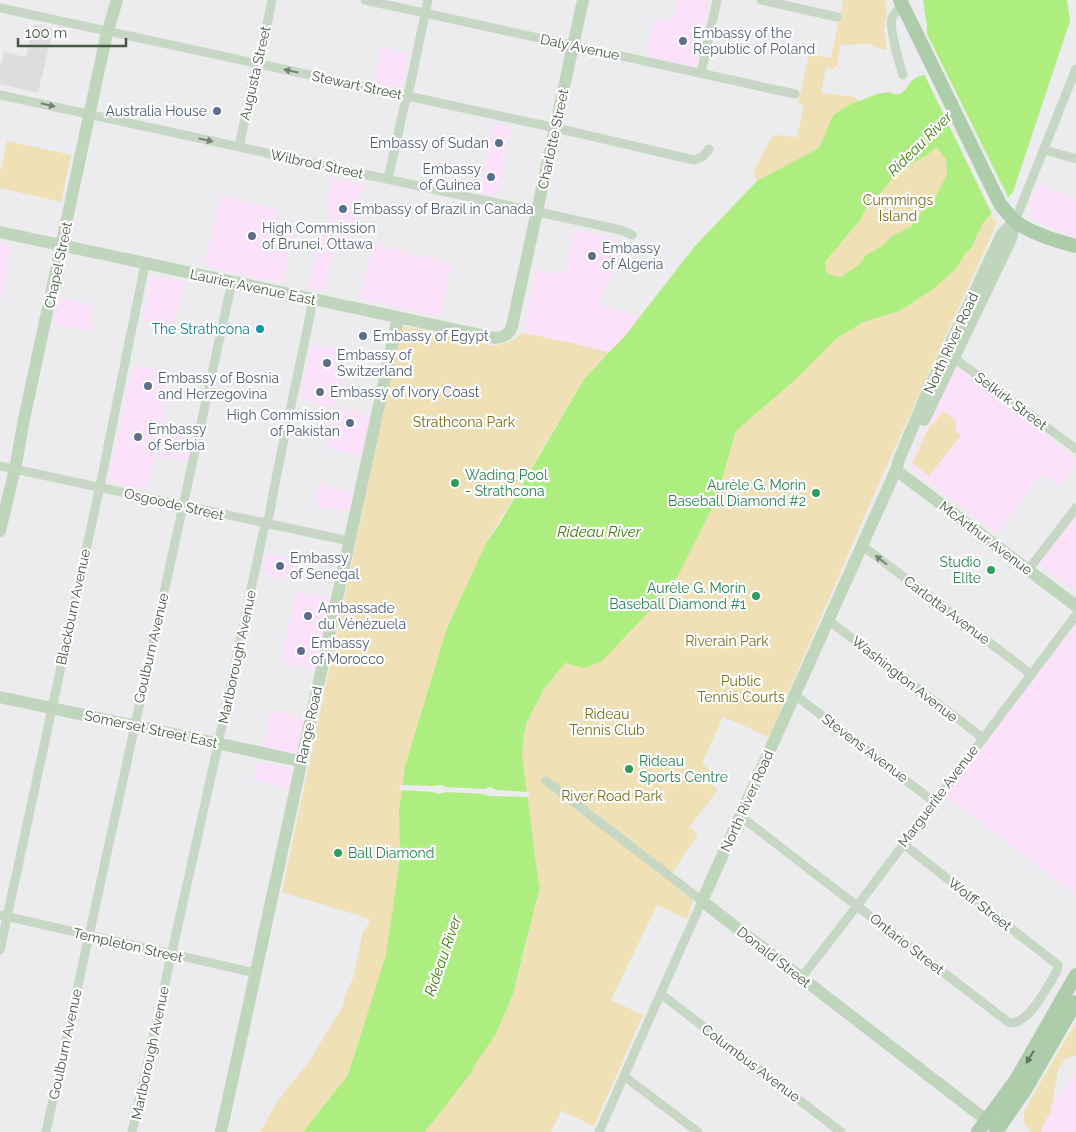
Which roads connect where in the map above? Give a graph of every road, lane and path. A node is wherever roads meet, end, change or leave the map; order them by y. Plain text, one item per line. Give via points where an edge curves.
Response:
1 (116, 0) edge
2 (272, 0) edge
3 (365, 0) edge
4 (428, 0) edge
5 (583, 0) edge
6 (718, 0) edge
7 (761, 0) edge
8 (903, 7) edge
9 (0, 8) edge
10 (425, 13) junction
11 (837, 17) dead end
12 (108, 31) junction
13 (573, 46) junction
14 (258, 64) junction
15 (1076, 70) edge
16 (701, 73) junction
17 (903, 75) dead end
18 (795, 94) dead end
19 (0, 95) edge
20 (407, 96) junction
21 (90, 114) junction
22 (556, 128) junction
23 (238, 146) junction
24 (710, 149) dead end
25 (1045, 150) junction
26 (1076, 158) edge
27 (388, 179) junction
28 (537, 212) junction
29 (1015, 222) junction
30 (0, 232) edge
31 (632, 236) dead end
32 (62, 246) junction
33 (1076, 246) edge
34 (145, 264) junction
35 (230, 282) junction
36 (313, 300) junction
37 (398, 318) junction
38 (506, 335) joint
39 (950, 355) junction
40 (1076, 450) edge
41 (0, 466) edge
42 (14, 469) junction
43 (896, 470) junction
44 (100, 487) junction
45 (183, 506) junction
46 (1076, 508) edge
47 (265, 524) junction
48 (0, 531) edge
49 (349, 541) junction
50 (863, 546) junction
51 (1028, 570) junction
52 (1076, 606) edge
53 (1076, 615) edge
54 (828, 620) junction
55 (1031, 674) junction
56 (795, 695) junction
57 (0, 697) edge
58 (51, 708) junction
59 (134, 726) junction
60 (982, 738) junction
61 (219, 743) junction
62 (302, 760) junction
63 (546, 781) dead end
64 (934, 802) junction
65 (740, 816) junction
66 (902, 844) junction
67 (702, 901) junction
68 (857, 906) junction
69 (4, 916) edge
70 (88, 936) junction
71 (0, 950) edge
72 (171, 955) junction
73 (1058, 965) joint
74 (256, 973) junction
75 (1076, 975) edge
76 (800, 978) junction
77 (661, 994) junction
78 (1076, 1002) edge
79 (624, 1076) junction
80 (996, 1128) edge
81 (46, 1132) edge
82 (132, 1132) edge
83 (222, 1132) edge
84 (599, 1132) edge
85 (698, 1132) edge
86 (841, 1132) edge
87 (978, 1132) edge

1 - 12 street, Chapel Street
2 - 14 street, Augusta Street
3 - 10 street, Daly Avenue
4 - 10 street
5 - 13 street, Charlotte Street
6 - 16 street
7 - 11 street
8 - 17 street via 892,20
8 - 29 main road via 992,190
9 - 12 street, Stewart Street
10 - 13 street, Daly Avenue
10 - 20 street
12 - 14 street, Stewart Street
12 - 21 street, Chapel Street
13 - 16 street, Daly Avenue
13 - 22 street, Charlotte Street
20 -> 14 street, Stewart Street
14 - 23 street, Augusta Street
15 - 25 street, North River Road
16 - 18 street, Daly Avenue
19 -> 21 street, Wilbrod Street
20 - 22 street, Stewart Street
20 - 27 street
21 -> 23 street, Wilbrod Street
21 - 32 street, Chapel Street
22 - 24 street, Stewart Street via 694,160
22 - 28 street, Charlotte Street
23 - 27 street, Wilbrod Street
25 - 26 street
25 - 29 street, North River Road
27 - 28 street, Wilbrod Street
28 - 31 street, Wilbrod Street via 621,230
28 - 38 street, Charlotte Street via 512,326
29 - 33 main road
29 - 39 street, North River Road via 1011,239
30 - 32 street, Laurier Avenue East
32 - 34 street, Laurier Avenue East
32 - 42 street, Chapel Street
34 - 35 street, Laurier Avenue East
34 - 44 street, Blackburn Avenue
35 - 36 street, Laurier Avenue East
35 - 45 street, Goulburn Avenue
36 - 37 street, Laurier Avenue East
36 - 47 street, Marlborough Avenue
37 - 38 street, Laurier Avenue East via 495,338
37 - 49 street, Range Road
39 - 40 street, Selkirk Street
39 - 43 street, North River Road via 928,391
41 - 42 street, Osgoode Street
42 - 44 street, Osgoode Street
42 - 48 street, Chapel Street
43 - 50 street, North River Road
43 - 51 street, McArthur Avenue
44 - 45 street, Osgoode Street
44 - 58 street, Blackburn Avenue
45 - 47 street, Osgoode Street
45 - 59 street, Goulburn Avenue
46 - 51 street
47 - 49 street, Osgoode Street
47 - 61 street, Marlborough Avenue
49 - 62 street, Range Road
50 - 54 street, North River Road
55 -> 50 street, Carlotta Avenue
51 - 52 street, McArthur Avenue
53 - 55 street, Marguerite Avenue
54 - 56 street, North River Road
54 - 60 street, Washington Avenue
55 - 60 street, Marguerite Avenue
56 - 64 street, Stevens Avenue
56 - 65 street, North River Road
57 - 58 street, Somerset Street East
58 - 59 street, Somerset Street East
58 - 69 street, Blackburn Avenue
59 - 61 street, Somerset Street East
59 - 70 street, Goulburn Avenue
60 - 64 street, Marguerite Avenue
61 - 62 street, Somerset Street East
61 - 72 street, Marlborough Avenue
62 - 74 street, Range Road
63 - 67 street, Donald Street
64 - 66 street, Marguerite Avenue
65 - 67 street, North River Road
65 - 68 street, Ontario Street
66 - 68 street, Marguerite Avenue
66 - 73 street, Wolff Street
67 - 76 street, Donald Street
67 - 77 street, North River Road
68 - 73 street, Ontario Street via 1011,1023 1019,1022 1030,1011
68 - 76 street, Marguerite Avenue
69 - 70 street, Templeton Street
69 - 71 street, Blackburn Avenue
70 - 72 street, Templeton Street
70 - 81 street, Goulburn Avenue
72 - 74 street, Templeton Street
72 - 82 street, Marlborough Avenue
74 - 83 street, Range Road
75 -> 80 main road via 1016,1080
76 - 80 street, Donald Street
77 - 79 street, North River Road
77 - 86 street, Columbus Avenue
78 - 80 main road via 1026,1090
79 - 84 street, North River Road
79 - 85 street
80 - 87 main road

